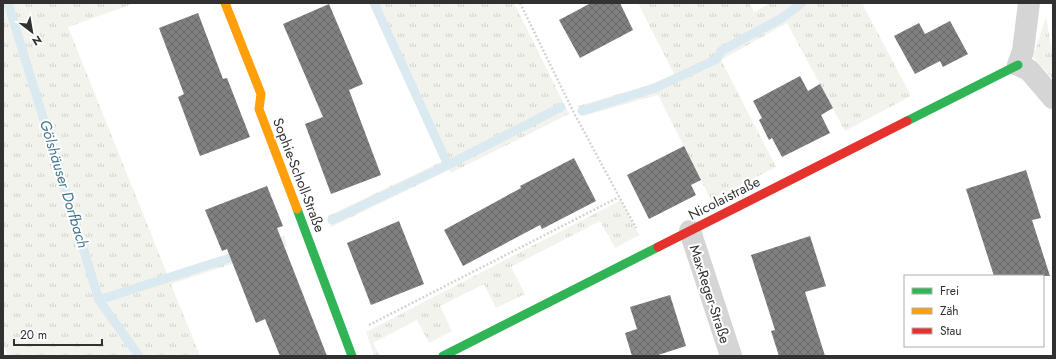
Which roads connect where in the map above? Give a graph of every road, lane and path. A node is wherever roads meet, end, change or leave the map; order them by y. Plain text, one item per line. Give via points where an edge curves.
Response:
1 (225, 3) edge
2 (520, 3) edge
3 (1030, 3) edge
4 (1018, 65) junction
5 (1053, 98) edge
6 (619, 196) junction
7 (690, 232) junction
8 (639, 235) dead end
9 (367, 326) dead end
10 (352, 356) edge
11 (443, 356) edge
12 (731, 356) edge

1 - 10 street, Sophie-Scholl-Straße via 260,94 258,109
2 - 6 path via 574,113
3 - 4 street via 1023,51
4 - 5 street via 1029,70
4 - 7 street, Nicolaistraße
6 - 8 path
6 - 9 path
7 - 11 street, Nicolaistraße
7 - 12 street, Max-Reger-Straße

